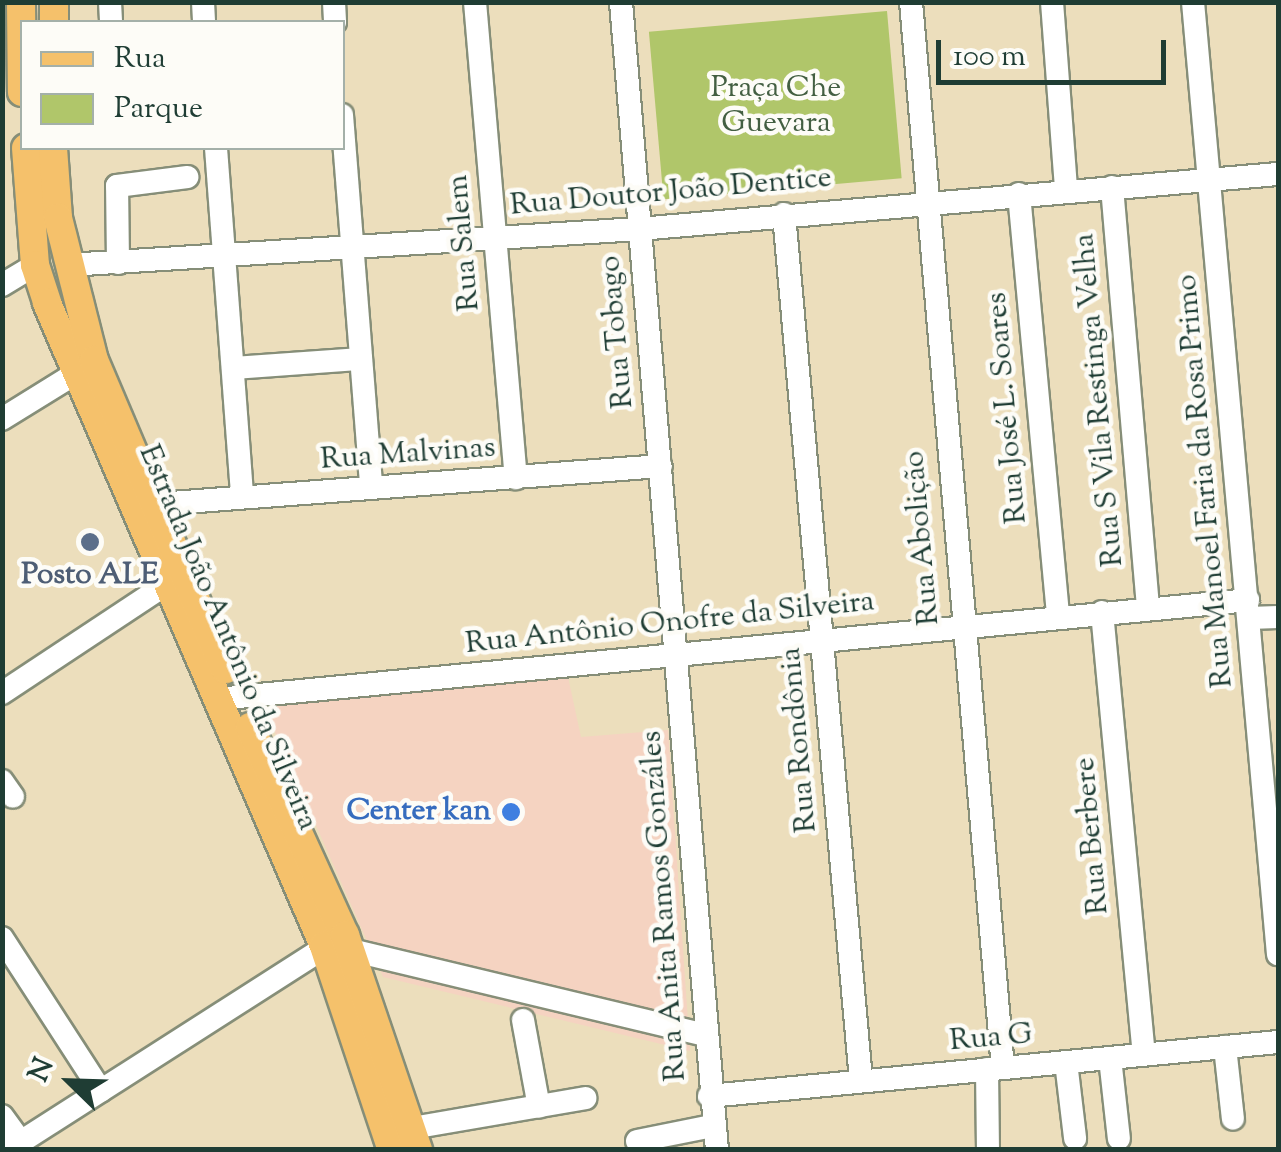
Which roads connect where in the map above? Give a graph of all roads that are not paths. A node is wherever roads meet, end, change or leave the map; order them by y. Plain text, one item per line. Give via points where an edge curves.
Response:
1 (475, 2) edge
2 (621, 2) edge
3 (910, 2) edge
4 (1052, 2) edge
5 (1193, 2) edge
6 (26, 150) edge
7 (54, 150) edge
8 (216, 150) edge
9 (345, 150) edge
10 (1278, 174) edge
11 (187, 177) dead end
12 (1208, 180) junction
13 (1112, 187) junction
14 (1066, 189) junction
15 (1019, 194) junction
16 (925, 203) junction
17 (784, 214) junction
18 (58, 218) junction
19 (639, 228) junction
20 (494, 238) junction
21 (352, 245) junction
22 (225, 252) junction
23 (118, 264) junction
24 (36, 265) junction
25 (68, 265) junction
26 (2, 286) edge
27 (362, 359) junction
28 (234, 368) junction
29 (78, 372) junction
30 (2, 419) edge
31 (129, 466) junction
32 (661, 466) junction
33 (516, 478) junction
34 (371, 487) junction
35 (242, 495) junction
36 (159, 524) junction
37 (177, 577) junction
38 (1148, 608) junction
39 (1249, 609) junction
40 (1102, 612) junction
41 (1058, 616) junction
42 (1278, 617) edge
43 (960, 625) junction
44 (821, 641) junction
45 (677, 657) junction
46 (2, 693) edge
47 (226, 697) junction
48 (1273, 796) edge
49 (2, 938) edge
50 (340, 944) junction
51 (1278, 954) edge
52 (523, 1020) dead end
53 (704, 1035) junction
54 (1278, 1042) edge
55 (1225, 1048) junction
56 (1144, 1054) junction
57 (1110, 1058) junction
58 (1066, 1062) junction
59 (995, 1068) junction
60 (861, 1081) junction
61 (101, 1092) junction
62 (709, 1096) junction
63 (585, 1098) dead end
64 (539, 1107) junction
65 (2, 1116) edge
66 (1233, 1119) dead end
67 (712, 1126) junction
68 (1075, 1138) dead end
69 (415, 1139) edge
70 (1119, 1139) dead end
71 (637, 1140) dead end
72 (14, 1146) edge
73 (392, 1150) edge
74 (717, 1150) edge
75 (988, 1150) edge

1 - 20 street, Rua Salem
2 - 19 street, Rua Tobago
3 - 16 street, Rua Abolição
4 - 14 street
5 - 12 street, Rua Manoel Faria da Rosa Primo
6 - 24 main road, Estrada João Antônio da Silveira
7 - 18 main road, Estrada João Antônio da Silveira
8 - 22 street
9 - 21 street
10 - 12 street, Rua Doutor João Dentice
11 - 23 street via 117,186
12 - 13 street, Rua Doutor João Dentice
12 - 39 street, Rua Manoel Faria da Rosa Primo
13 - 14 street, Rua Doutor João Dentice
13 - 38 street, Rua S Vila Restinga Velha
14 - 15 street, Rua Doutor João Dentice
15 - 16 street, Rua Doutor João Dentice
15 - 41 street, Rua José L. Soares
16 - 17 street, Rua Doutor João Dentice
16 - 43 street, Rua Abolição
17 - 19 street, Rua Doutor João Dentice
17 - 44 street, Rua Rondônia
18 - 24 main road
18 - 25 main road, Estrada João Antônio da Silveira
19 - 20 street, Rua Doutor João Dentice
19 - 32 street, Rua Tobago
20 - 21 street, Rua Doutor João Dentice
20 - 33 street, Rua Salem
21 - 22 street, Rua Doutor João Dentice
21 - 27 street
22 - 23 street, Rua Doutor João Dentice
22 - 28 street
23 - 25 street, Rua Doutor João Dentice
24 - 26 street
24 - 29 main road, Estrada João Antônio da Silveira
25 - 31 main road, Estrada João Antônio da Silveira
27 - 28 street
27 - 34 street
28 - 35 street
29 - 30 street
29 - 31 main road, Estrada João Antônio da Silveira
31 - 36 main road, Estrada João Antônio da Silveira
32 - 33 street, Rua Malvinas
32 - 45 street, Rua Tobago
33 - 34 street, Rua Malvinas
34 - 35 street, Rua Malvinas
35 - 36 street, Rua Malvinas
36 - 37 main road, Estrada João Antônio da Silveira
37 - 46 street
37 - 47 main road, Estrada João Antônio da Silveira
38 - 39 street, Rua Antônio Onofre da Silveira
38 - 40 street, Rua Antônio Onofre da Silveira
39 - 42 street, Rua Antônio Onofre da Silveira
39 - 48 street, Rua Manoel Faria da Rosa Primo
40 - 41 street, Rua Antônio Onofre da Silveira
40 - 56 street, Rua Berbere
41 - 43 street, Rua Antônio Onofre da Silveira
43 - 44 street, Rua Antônio Onofre da Silveira
43 - 59 street, Rua Abolição
44 - 45 street, Rua Antônio Onofre da Silveira
44 - 60 street, Rua Rondônia
45 - 47 street, Rua Antônio Onofre da Silveira
45 - 53 street, Rua Anita Ramos Gonzáles
47 - 50 main road, Estrada João Antônio da Silveira
48 - 51 street, Rua Manoel Faria da Rosa Primo
49 - 61 street
50 - 53 street
50 - 61 street
50 - 69 main road, Estrada João Antônio da Silveira
50 - 73 main road, Estrada João Antônio da Silveira
52 - 64 street
53 - 62 street, Rua Anita Ramos Gonzáles
54 - 55 street, Rua G
55 - 56 street, Rua G
55 - 66 street
56 - 57 street, Rua G
57 - 58 street, Rua G
57 - 70 street
58 - 59 street, Rua G
58 - 68 street
59 - 60 street, Rua G
59 - 75 street, Rua Abolição
60 - 62 street, Rua G
61 - 72 street
62 - 67 street, Rua Anita Ramos Gonzáles
63 - 64 street
64 - 69 street
65 - 72 street
67 - 71 street
67 - 74 street, Rua Anita Ramos Gonzáles

